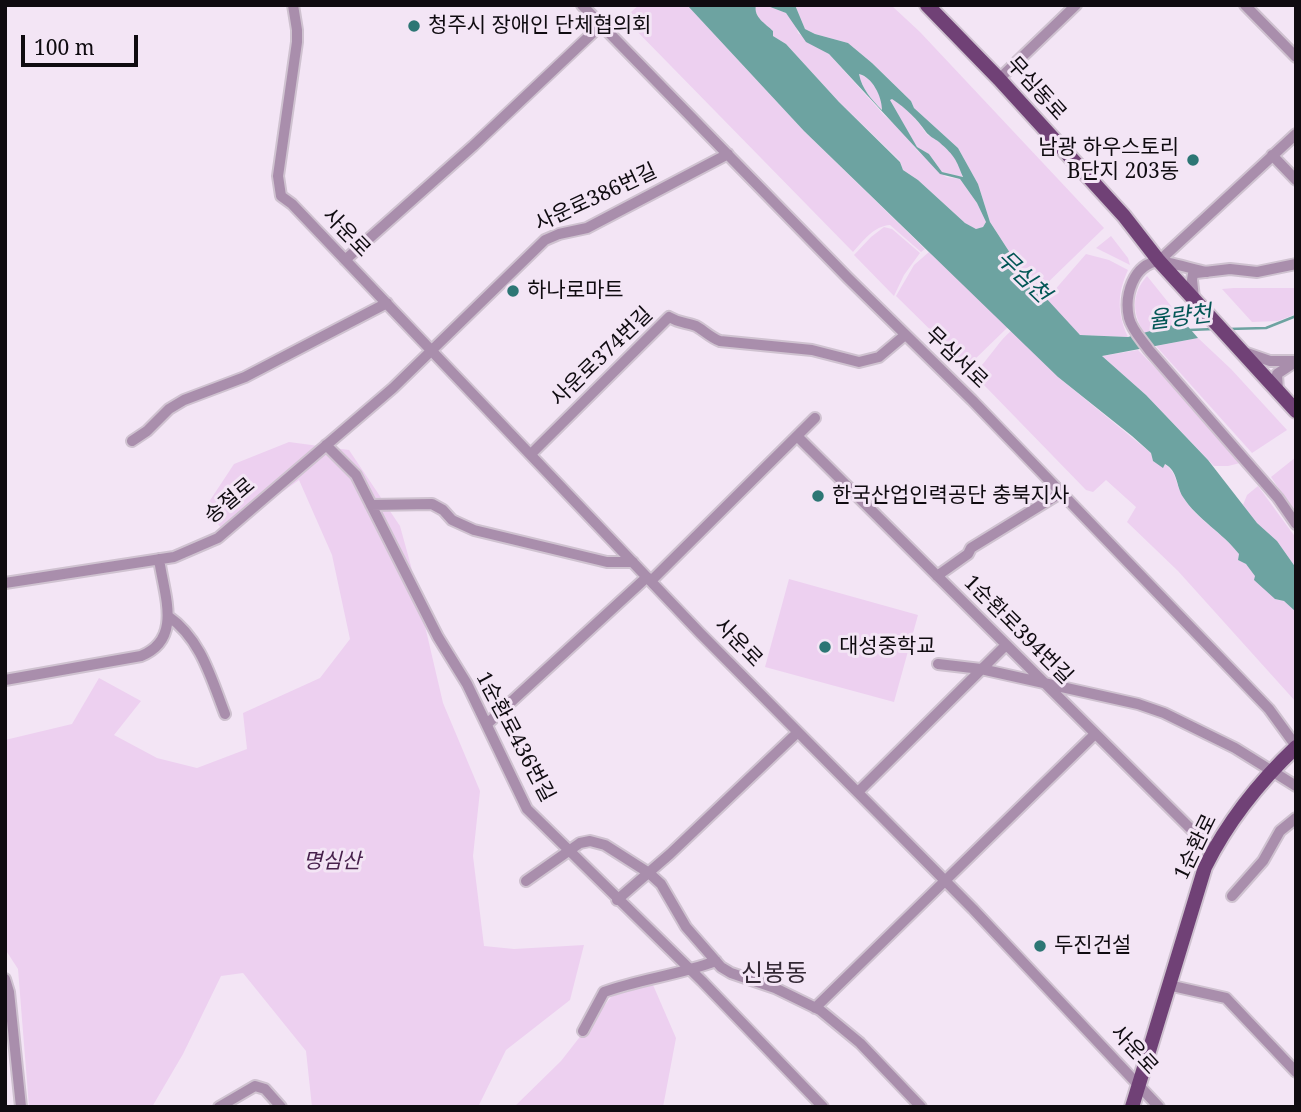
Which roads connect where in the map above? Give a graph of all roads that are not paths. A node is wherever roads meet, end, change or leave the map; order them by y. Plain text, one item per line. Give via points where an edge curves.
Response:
1 (293, 5) edge
2 (582, 5) edge
3 (927, 5) edge
4 (1076, 5) edge
5 (1245, 5) edge
6 (601, 25) junction
7 (1296, 57) edge
8 (999, 79) junction
9 (1296, 134) edge
10 (728, 155) junction
11 (1272, 155) junction
12 (1296, 180) edge
13 (345, 260) junction
14 (1159, 261) junction
15 (1296, 264) edge
16 (1207, 272) junction
17 (1194, 298) junction
18 (387, 303) junction
19 (905, 335) junction
20 (1239, 349) junction
21 (432, 351) junction
22 (1296, 362) edge
23 (1278, 391) junction
24 (1296, 411) edge
25 (815, 418) dead end
26 (797, 436) junction
27 (132, 441) dead end
28 (326, 444) junction
29 (531, 454) junction
30 (1062, 492) junction
31 (371, 505) junction
32 (1296, 524) edge
33 (159, 559) junction
34 (633, 562) junction
35 (937, 576) junction
36 (649, 579) junction
37 (5, 583) edge
38 (168, 616) junction
39 (1005, 646) junction
40 (938, 664) dead end
41 (981, 668) junction
42 (5, 680) edge
43 (1042, 682) junction
44 (225, 714) dead end
45 (487, 724) junction
46 (798, 732) junction
47 (1095, 734) junction
48 (1296, 746) edge
49 (1272, 771) junction
50 (1296, 786) edge
51 (858, 792) junction
52 (1296, 818) edge
53 (568, 850) junction
54 (1213, 851) junction
55 (649, 873) junction
56 (526, 881) dead end
57 (946, 881) junction
58 (1232, 896) dead end
59 (617, 900) junction
60 (716, 961) junction
61 (690, 970) junction
62 (5, 979) edge
63 (1168, 985) junction
64 (815, 1008) junction
65 (583, 1031) dead end
66 (1296, 1073) edge
67 (1138, 1083) junction
68 (21, 1107) edge
69 (219, 1107) edge
70 (281, 1107) edge
71 (823, 1107) edge
72 (920, 1107) edge
73 (1132, 1107) edge
74 (1159, 1107) edge

1 - 13 street, 사운로 via 298,30 278,176 281,197
2 - 6 street, 무심서로
3 - 8 main road, 무심동로
4 - 8 street
5 - 7 street
6 - 10 street, 무심서로
6 - 13 street
8 - 14 main road, 무심동로
9 - 11 street
10 - 19 street, 무심서로
10 - 21 street, 사운로386번길 via 587,228 545,240
11 - 12 street
11 - 14 street
13 - 18 street, 사운로
14 - 16 street
14 - 17 main road, 무심동로
14 - 32 street via 1136,274 1130,287 1129,316 1134,330
15 - 16 street via 1257,272
16 - 17 street via 1194,274
17 - 20 main road, 무심동로
18 - 21 street, 사운로
18 - 27 street via 245,377 184,400
19 - 29 street, 사운로374번길 via 879,356 859,362 812,350 720,341 668,317
19 - 30 street, 무심서로
20 - 22 street via 1270,361
20 - 23 main road
21 - 28 street, 송절로
21 - 29 street, 사운로
22 - 23 street via 1276,374
23 - 24 main road
25 - 26 street
26 - 35 street, 1순환로394번길
26 - 36 street
28 - 31 street, 1순환로436번길 via 356,475
28 - 33 street, 송절로 via 218,538
29 - 34 street, 사운로
30 - 35 street via 971,548
30 - 48 street, 무심서로 via 1269,709
31 - 34 street via 432,504 474,530 607,562
31 - 45 street, 1순환로436번길
33 - 37 street, 송절로
33 - 38 street
34 - 36 street, 사운로
35 - 39 street, 1순환로394번길
36 - 45 street
36 - 46 street, 사운로
38 - 42 street via 160,645 141,656
38 - 44 street via 197,647
39 - 41 street
39 - 43 street, 1순환로394번길
40 - 41 street
41 - 43 street
41 - 51 street
43 - 47 street, 1순환로394번길
43 - 49 street via 1151,708
45 - 53 street, 1순환로436번길 via 527,809
46 - 51 street, 사운로
46 - 55 street
47 - 54 street, 1순환로394번길
47 - 57 street
48 - 49 main road, 1순환로
49 - 50 street
49 - 54 main road, 1순환로
51 - 57 street, 사운로
52 - 58 street via 1280,831 1263,861
53 - 55 street via 580,843 598,842
53 - 56 street
53 - 59 street, 1순환로436번길
54 - 63 main road, 1순환로
55 - 59 street
55 - 60 street
57 - 64 street
57 - 67 street, 사운로
59 - 61 street, 1순환로436번길
60 - 61 street
60 - 64 street via 732,973
61 - 65 street via 604,992
61 - 71 street, 1순환로436번길
62 - 68 street
63 - 66 street via 1226,998
63 - 67 main road, 1순환로
64 - 72 street via 860,1043
67 - 73 main road, 1순환로
67 - 74 street, 사운로
69 - 70 street via 261,1086

